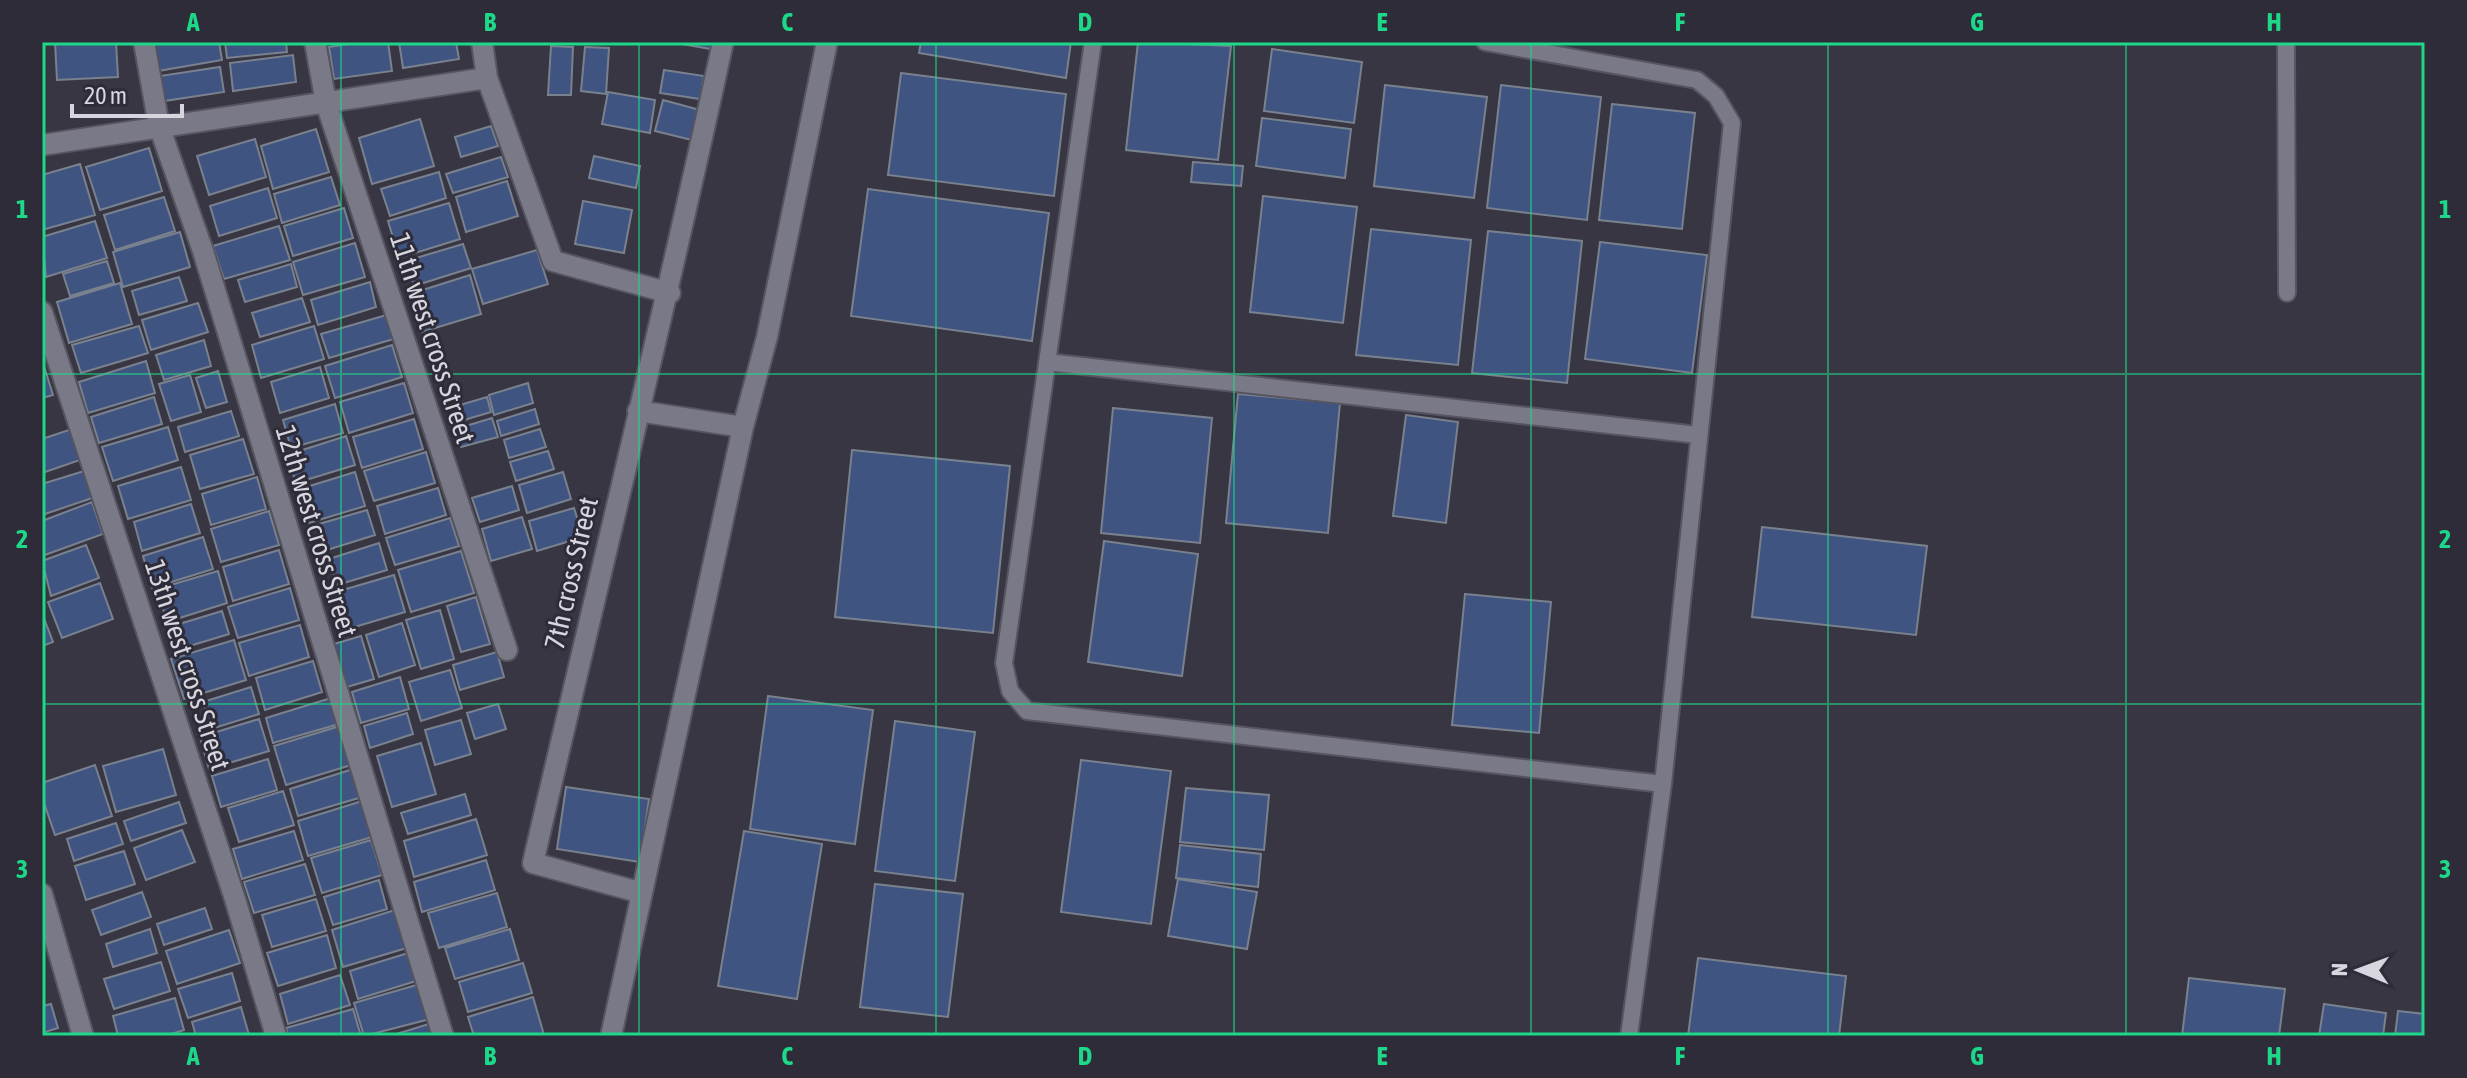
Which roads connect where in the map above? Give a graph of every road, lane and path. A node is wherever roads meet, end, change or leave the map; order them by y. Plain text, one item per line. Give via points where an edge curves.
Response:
1 (144, 42) edge
2 (315, 42) edge
3 (482, 42) edge
4 (723, 42) edge
5 (827, 42) edge
6 (1093, 42) edge
7 (1485, 42) edge
8 (2286, 42) edge
9 (487, 78) junction
10 (326, 103) junction
11 (159, 126) junction
12 (42, 145) edge
13 (670, 293) junction
14 (2287, 293) dead end
15 (42, 312) edge
16 (1047, 362) junction
17 (638, 411) junction
18 (743, 427) junction
19 (1698, 435) junction
20 (507, 650) dead end
21 (1663, 784) junction
22 (642, 893) junction
23 (42, 894) edge
24 (83, 1036) edge
25 (276, 1036) edge
26 (443, 1036) edge
27 (611, 1036) edge
28 (1629, 1036) edge

1 - 11 street, 12th west cross Street
2 - 10 street, 11th west cross Street
3 - 9 street
4 - 13 street, 7th cross Street
5 - 18 street via 767,337
6 - 16 lane
7 - 19 lane via 1697,80 1716,96 1732,123
8 - 14 lane
9 - 10 street
9 - 13 street via 553,261
10 - 11 street
10 - 20 street, 11th west cross Street
11 - 12 street
11 - 26 street, 12th west cross Street via 203,251
13 - 17 street, 7th cross Street
15 - 25 street, 13th west cross Street
16 - 19 lane
16 - 21 lane via 1004,663 1010,691 1027,711
17 - 18 street
17 - 22 street, 7th cross Street via 533,863
18 - 22 street
19 - 21 lane
21 - 28 lane
22 - 27 street
23 - 24 street

